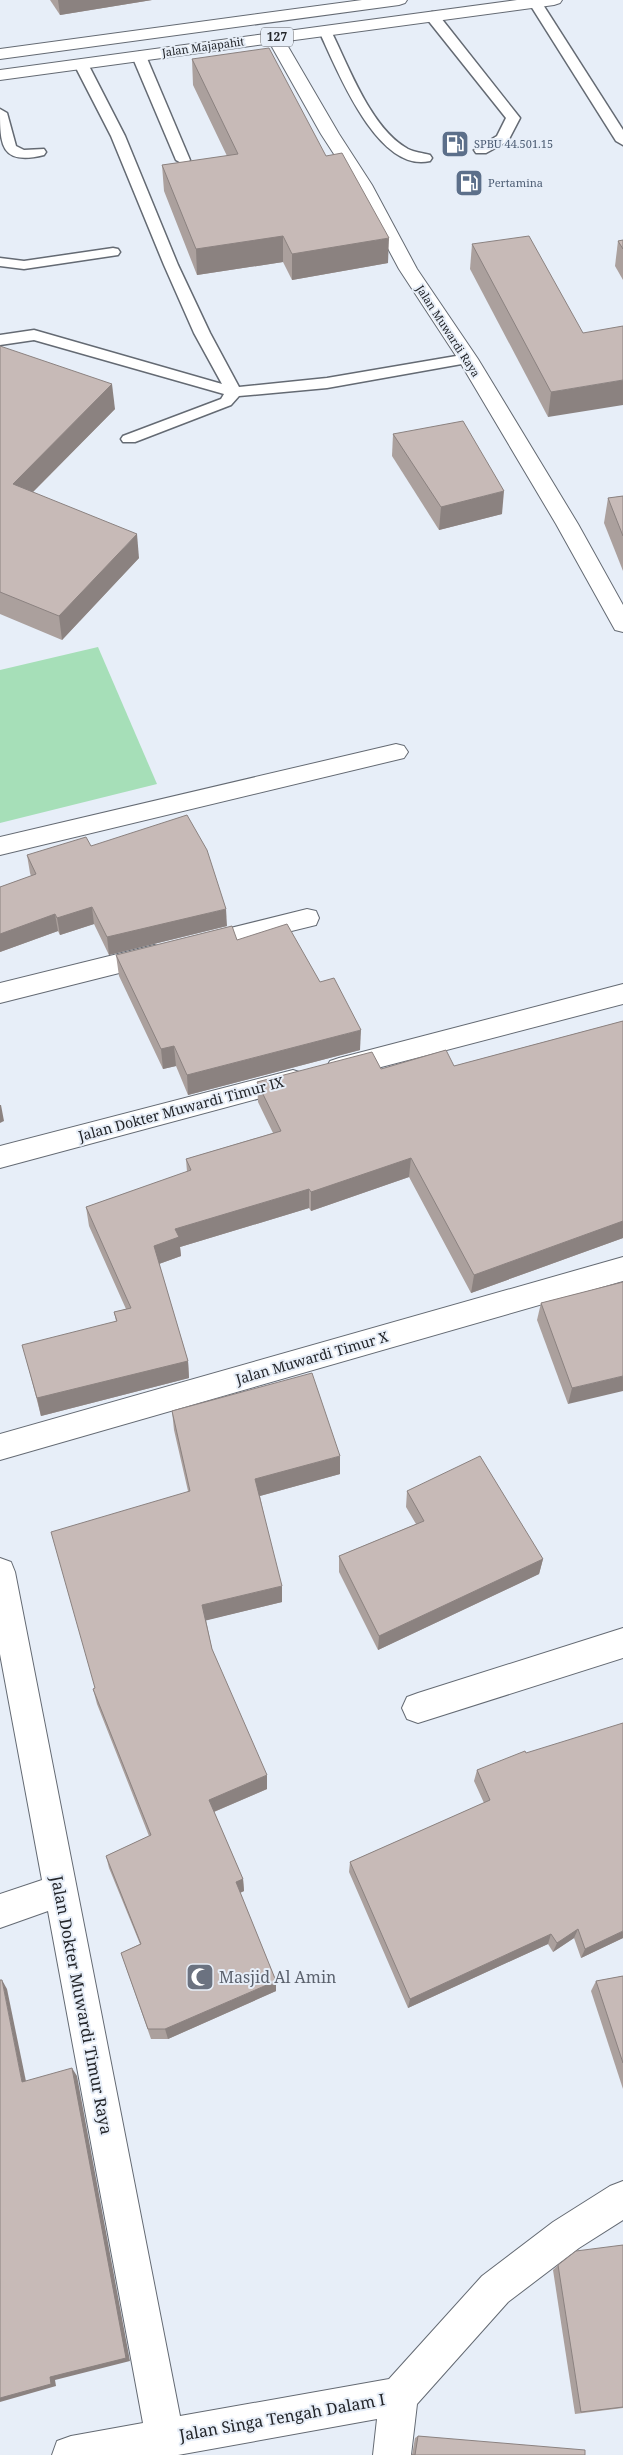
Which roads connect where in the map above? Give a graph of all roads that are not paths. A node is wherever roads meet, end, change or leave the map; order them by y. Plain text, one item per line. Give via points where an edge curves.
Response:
1 (399, 0) edge
2 (554, 0) edge
3 (535, 3) junction
4 (373, 4) junction
5 (432, 16) junction
6 (384, 23) junction
7 (325, 31) junction
8 (275, 38) junction
9 (0, 54) edge
10 (139, 56) junction
11 (81, 64) junction
12 (0, 75) edge
13 (0, 113) edge
14 (623, 141) edge
15 (481, 150) dead end
16 (39, 152) dead end
17 (425, 158) dead end
18 (182, 160) edge
19 (113, 252) dead end
20 (0, 262) edge
21 (0, 340) edge
22 (468, 359) junction
23 (234, 392) junction
24 (129, 439) dead end
25 (620, 613) edge
26 (396, 752) dead end
27 (0, 846) edge
28 (307, 918) dead end
29 (0, 993) edge
30 (623, 994) edge
31 (0, 1157) edge
32 (623, 1269) edge
33 (0, 1447) edge
34 (0, 1572) edge
35 (623, 1643) edge
36 (418, 1708) dead end
37 (60, 1890) junction
38 (0, 1911) edge
39 (623, 2199) edge
40 (398, 2396) junction
41 (165, 2438) junction
42 (71, 2455) edge
43 (392, 2455) edge

1 - 4 street, Jalan Majapahit / 127
2 - 3 street, Jalan Majapahit / 127
3 - 5 street, Jalan Majapahit / 127
3 - 14 lane
4 - 6 street
4 - 9 street, Jalan Majapahit / 127
5 - 6 street, Jalan Majapahit / 127
5 - 15 lane via 513,118 502,138
6 - 7 street, Jalan Majapahit / 127
7 - 8 street, Jalan Majapahit / 127
7 - 17 lane via 366,112 386,140 401,151
8 - 10 street, Jalan Majapahit / 127
8 - 22 street, Jalan Muwardi Raya via 363,185 408,269
10 - 11 street, Jalan Majapahit / 127
10 - 18 lane
11 - 12 street, Jalan Majapahit / 127
11 - 23 lane via 118,136 202,333
13 - 16 lane via 10,148 19,154
19 - 20 lane via 24,266
21 - 23 lane via 34,335
22 - 23 lane via 327,383
22 - 25 street, Jalan Muwardi Raya
23 - 24 lane via 226,402
26 - 27 street
28 - 29 street
30 - 31 street, Jalan Dokter Muwardi Timur IX
32 - 33 street, Jalan Muwardi Timur X
34 - 37 street, Jalan Dokter Muwardi Timur Raya
35 - 36 street
37 - 38 street
37 - 41 street, Jalan Dokter Muwardi Timur Raya
39 - 40 street, Jalan Singa Tengah Dalam I via 566,2235 495,2289
40 - 41 street, Jalan Singa Tengah Dalam I
40 - 43 street
41 - 42 street, Jalan Singa Tengah Dalam I

